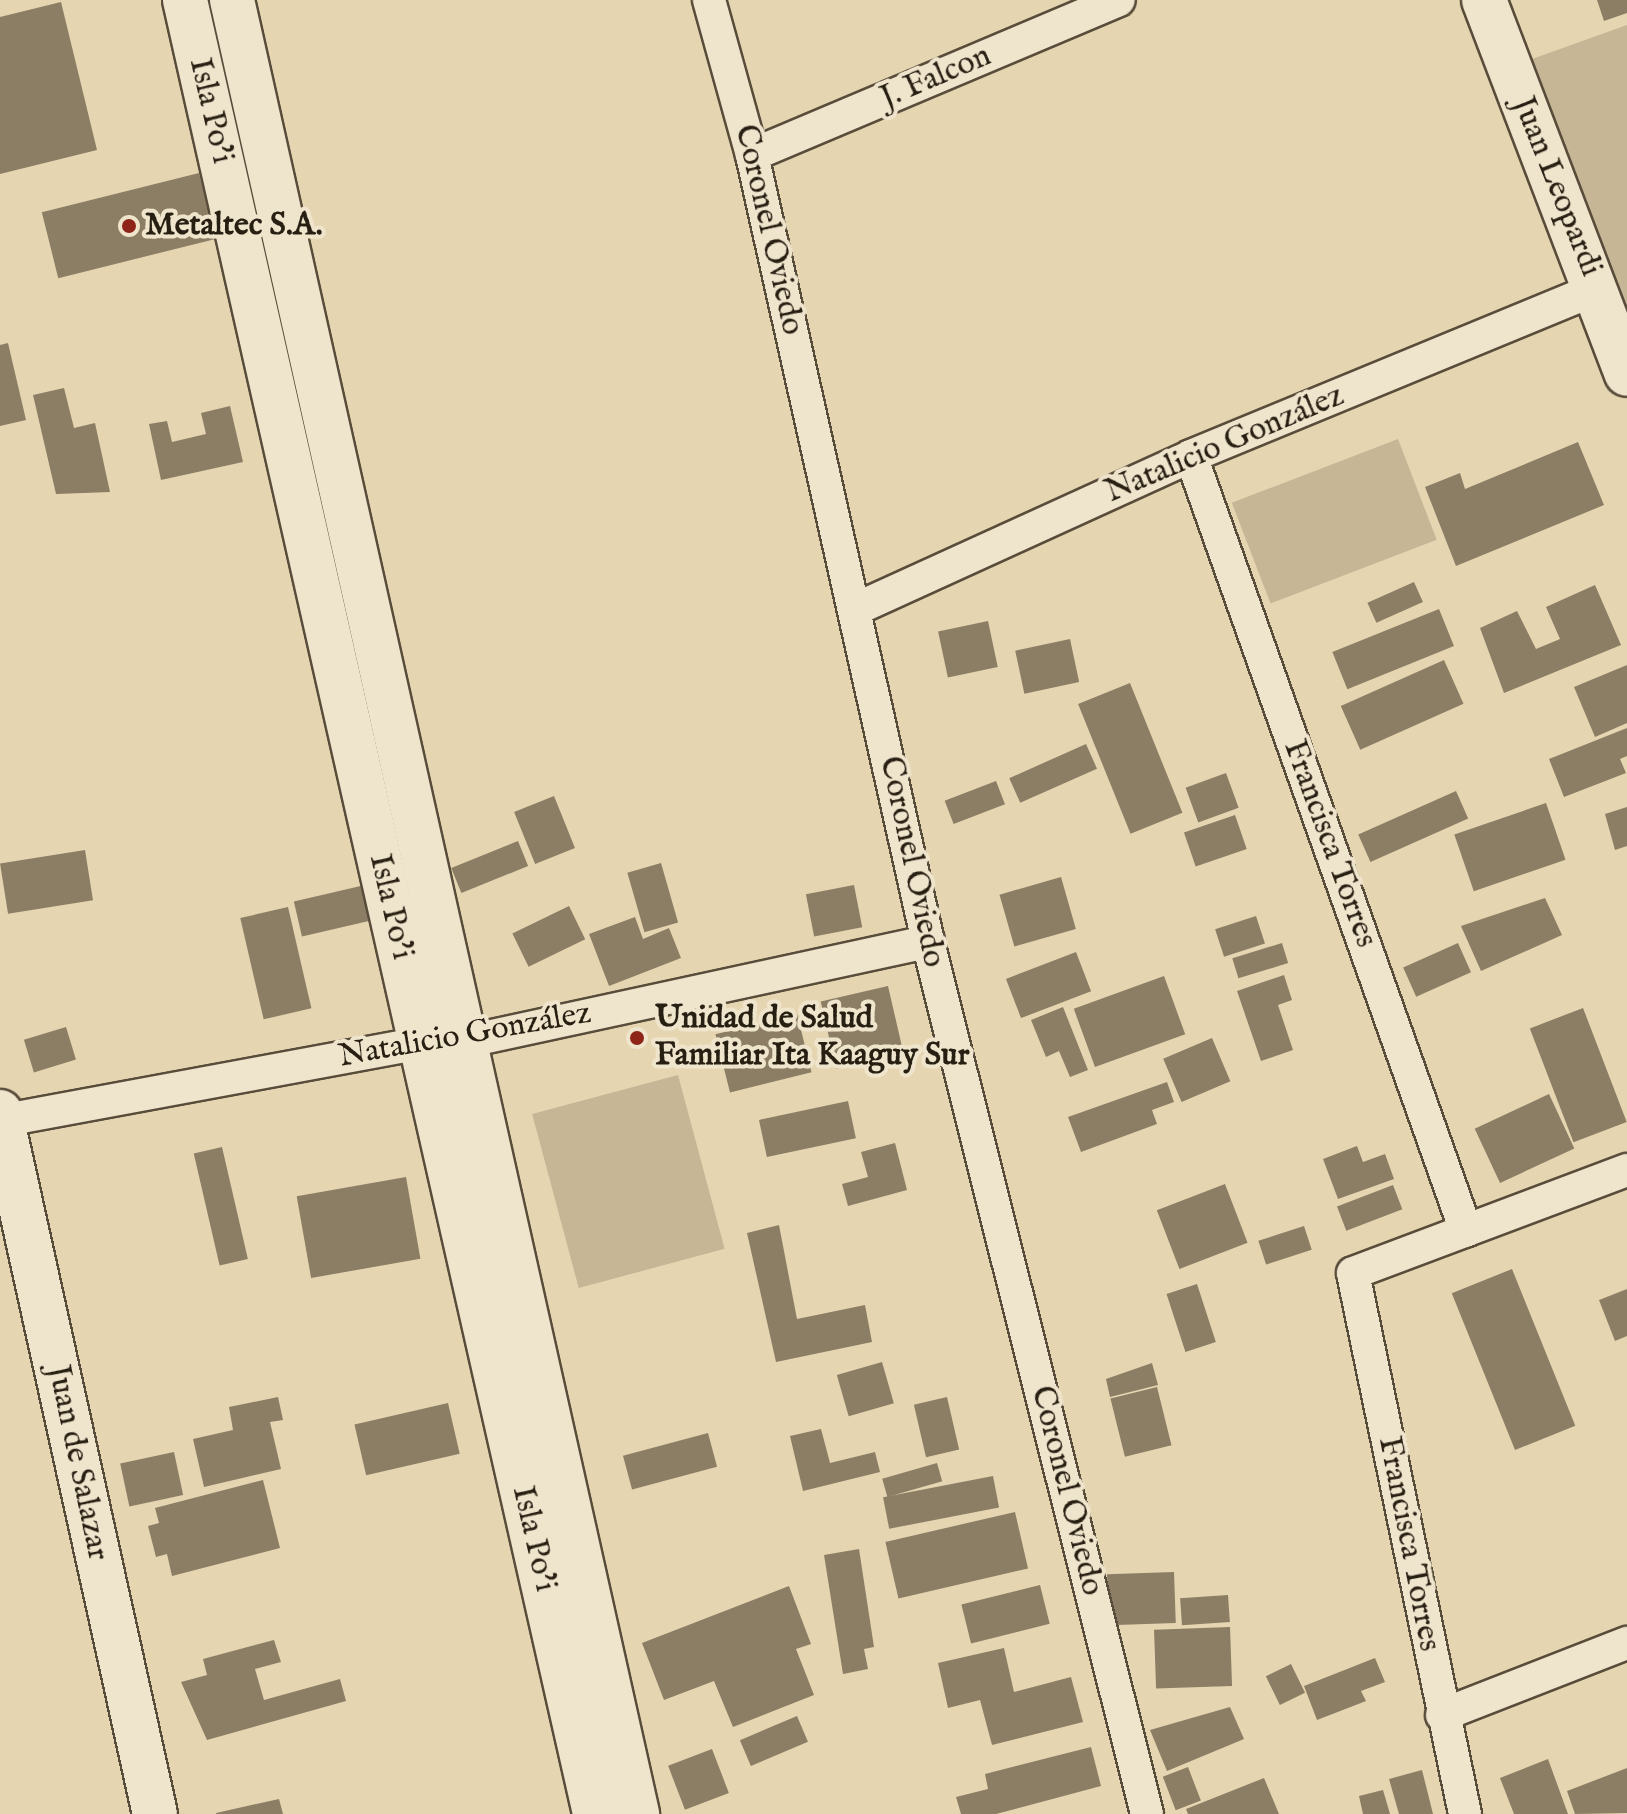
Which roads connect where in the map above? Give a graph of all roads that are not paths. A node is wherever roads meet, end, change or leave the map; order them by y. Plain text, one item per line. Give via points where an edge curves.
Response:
1 (185, 0) edge
2 (232, 0) edge
3 (709, 0) edge
4 (1119, 0) edge
5 (1484, 0) edge
6 (752, 155) junction
7 (1597, 289) junction
8 (1627, 374) edge
9 (1191, 456) junction
10 (856, 609) junction
11 (928, 942) junction
12 (464, 1042) junction
13 (420, 1043) junction
14 (1, 1118) edge
15 (1627, 1170) edge
16 (1466, 1231) junction
17 (1627, 1643) edge
18 (1442, 1715) junction
19 (155, 1814) edge
20 (595, 1814) edge
21 (637, 1814) edge
22 (1147, 1814) edge
23 (1465, 1814) edge

1 - 13 street, Isla Po'i
2 - 12 street, Isla Po'i
3 - 6 street, Coronel Oviedo
4 - 6 street, J. Falcon
5 - 7 street, Juan Leopardi
6 - 10 street, Coronel Oviedo
7 - 8 street, Juan Leopardi
7 - 9 street, Natalicio González
9 - 10 street, Natalicio González
9 - 16 street, Francisca Torres
10 - 11 street, Coronel Oviedo
11 - 12 street, Natalicio González
11 - 22 street, Coronel Oviedo
12 - 13 street, Natalicio González
12 - 21 street, Isla Po'i
13 - 14 street, Natalicio González
13 - 20 street, Isla Po'i
14 - 19 street, Juan de Salazar
15 - 16 street
16 - 18 street, Francisca Torres via 1353,1273
17 - 18 street
18 - 23 street, Francisca Torres

